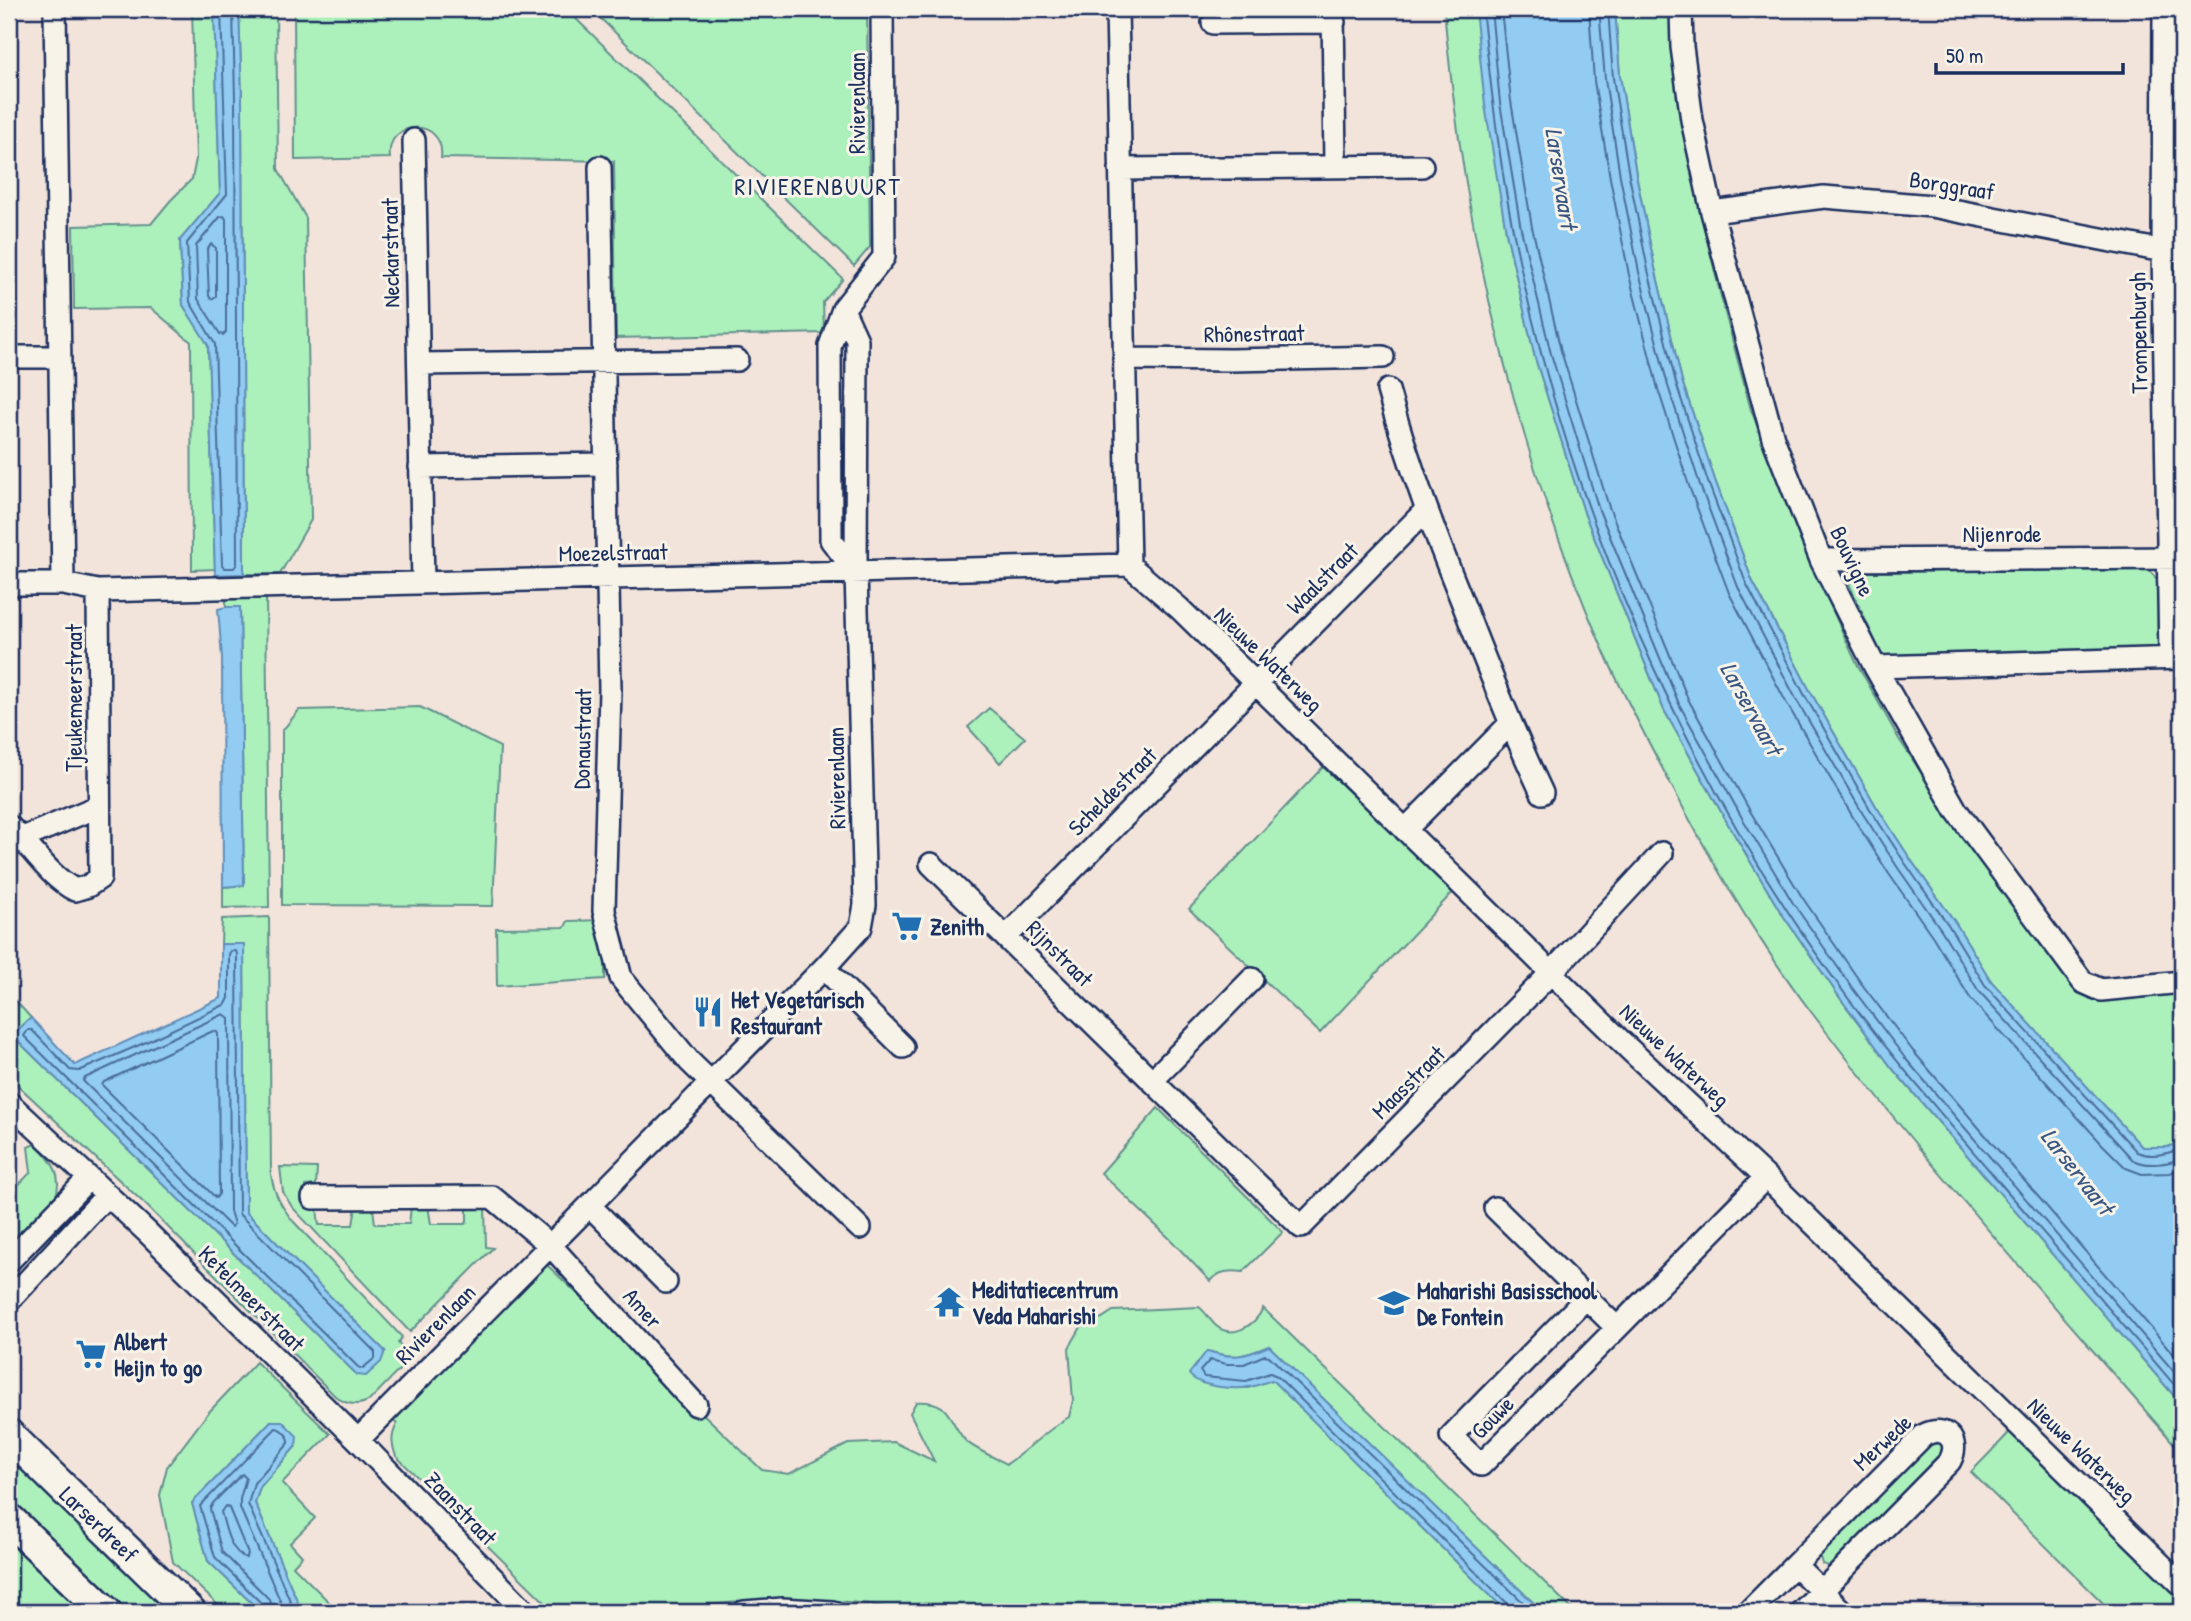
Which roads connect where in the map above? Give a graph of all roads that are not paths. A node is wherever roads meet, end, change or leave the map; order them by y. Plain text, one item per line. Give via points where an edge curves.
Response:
1 (55, 9) edge
2 (882, 9) edge
3 (1117, 9) edge
4 (1681, 9) edge
5 (2164, 9) edge
6 (1333, 15) edge
7 (1213, 23) dead end
8 (414, 140) dead end
9 (1422, 166) dead end
10 (600, 167) dead end
11 (1335, 167) junction
12 (1120, 169) junction
13 (1712, 212) junction
14 (2173, 251) edge
15 (9, 357) edge
16 (60, 357) junction
17 (1383, 357) dead end
18 (1124, 359) junction
19 (604, 360) junction
20 (737, 360) dead end
21 (419, 364) junction
22 (1388, 390) dead end
23 (606, 464) junction
24 (421, 467) junction
25 (1426, 510) junction
26 (2175, 558) edge
27 (1821, 560) junction
28 (1129, 565) junction
29 (856, 572) junction
30 (608, 578) junction
31 (423, 583) junction
32 (9, 584) edge
33 (63, 584) junction
34 (98, 591) junction
35 (2176, 657) edge
36 (1875, 667) junction
37 (1256, 683) junction
38 (1510, 724) junction
39 (1542, 793) dead end
40 (99, 806) junction
41 (1405, 830) junction
42 (16, 832) edge
43 (1662, 853) dead end
44 (931, 863) dead end
45 (1006, 937) junction
46 (824, 968) junction
47 (1551, 973) junction
48 (1252, 979) dead end
49 (2182, 982) edge
50 (903, 1047) dead end
51 (1152, 1080) junction
52 (712, 1084) junction
53 (9, 1103) edge
54 (1766, 1177) junction
55 (89, 1178) junction
56 (107, 1195) junction
57 (313, 1199) dead end
58 (590, 1206) junction
59 (1495, 1208) dead end
60 (1301, 1227) joint
61 (860, 1228) dead end
62 (551, 1246) junction
63 (9, 1261) edge
64 (666, 1282) dead end
65 (1586, 1298) junction
66 (9, 1301) edge
67 (1617, 1328) junction
68 (696, 1405) dead end
69 (9, 1435) edge
70 (358, 1440) junction
71 (9, 1519) edge
72 (1795, 1565) junction
73 (2182, 1585) edge
74 (1822, 1591) junction
75 (106, 1612) edge
76 (190, 1612) edge
77 (526, 1612) edge
78 (744, 1612) edge
79 (833, 1612) edge
80 (1748, 1612) edge
81 (1801, 1612) edge
82 (1843, 1612) edge

1 - 16 street
2 - 29 street, Rivierenlaan via 884,257 843,309 830,346 831,540
3 - 12 street
4 - 13 street, Bouvigne via 1692,120
5 - 14 street, Trompenburgh
6 - 7 street
6 - 11 street
8 - 21 street, Neckarstraat
9 - 11 street
10 - 19 street, Donaustraat
11 - 12 street
12 - 18 street
13 - 14 street, Borggraaf via 1824,197 1932,206
13 - 27 street, Bouvigne via 1773,438
14 - 26 street, Trompenburgh
15 - 16 street
16 - 33 street
17 - 18 street, Rhônestraat
18 - 28 street
19 - 20 street
19 - 21 street
19 - 23 street, Donaustraat
21 - 24 street, Neckarstraat
22 - 25 street
23 - 24 street
23 - 30 street, Donaustraat
24 - 31 street, Neckarstraat
25 - 37 street, Waalstraat
25 - 38 street
26 - 27 street, Nijenrode
26 - 35 street, Trompenburgh
27 - 36 street, Bouvigne
28 - 29 street, Moezelstraat
28 - 37 street, Nieuwe Waterweg
29 - 30 street, Moezelstraat
29 - 46 street, Rivierenlaan via 864,905 861,927
30 - 31 street, Moezelstraat
30 - 52 street, Donaustraat via 604,911 621,978
31 - 34 street, Moezelstraat
32 - 33 street, Moezelstraat
33 - 34 street, Moezelstraat
34 - 40 street, Tjeukemeerstraat
35 - 36 street
36 - 49 street, Bouvigne via 1956,810 2083,982 2101,990
37 - 41 street, Nieuwe Waterweg
37 - 45 street, Scheldestraat
38 - 39 street
38 - 41 street
40 - 42 street, Tjeukemeerstraat
40 - 42 street, Tjeukemeerstraat via 100,878 88,886 75,890 63,884
41 - 47 street, Nieuwe Waterweg
43 - 47 street
44 - 45 street, Rijnstraat
45 - 51 street, Rijnstraat
46 - 50 street
46 - 52 street, Rivierenlaan
47 - 54 street, Nieuwe Waterweg
47 - 60 street, Maasstraat
48 - 51 street
51 - 60 street, Rijnstraat
52 - 58 street, Rivierenlaan
52 - 61 street
53 - 55 street, Ketelmeerstraat
54 - 67 street, Gouwe
54 - 73 street, Nieuwe Waterweg
55 - 56 street, Ketelmeerstraat
55 - 63 street
56 - 66 street
56 - 70 street, Ketelmeerstraat
57 - 62 street via 492,1197
58 - 62 street, Rivierenlaan
58 - 64 street, Amer
59 - 65 street
62 - 68 street, Amer
62 - 70 street, Rivierenlaan
65 - 67 street
65 - 67 street, Gouwe via 1451,1436 1481,1465
69 - 76 main road, Larserdreef
70 - 77 street, Zaanstraat
71 - 75 main road
72 - 74 street
72 - 74 street, Merwede via 1924,1434 1932,1430 1950,1436 1954,1445 1950,1461
72 - 80 street, Merwede
74 - 81 street, Merwede
74 - 82 street
78 - 79 street

